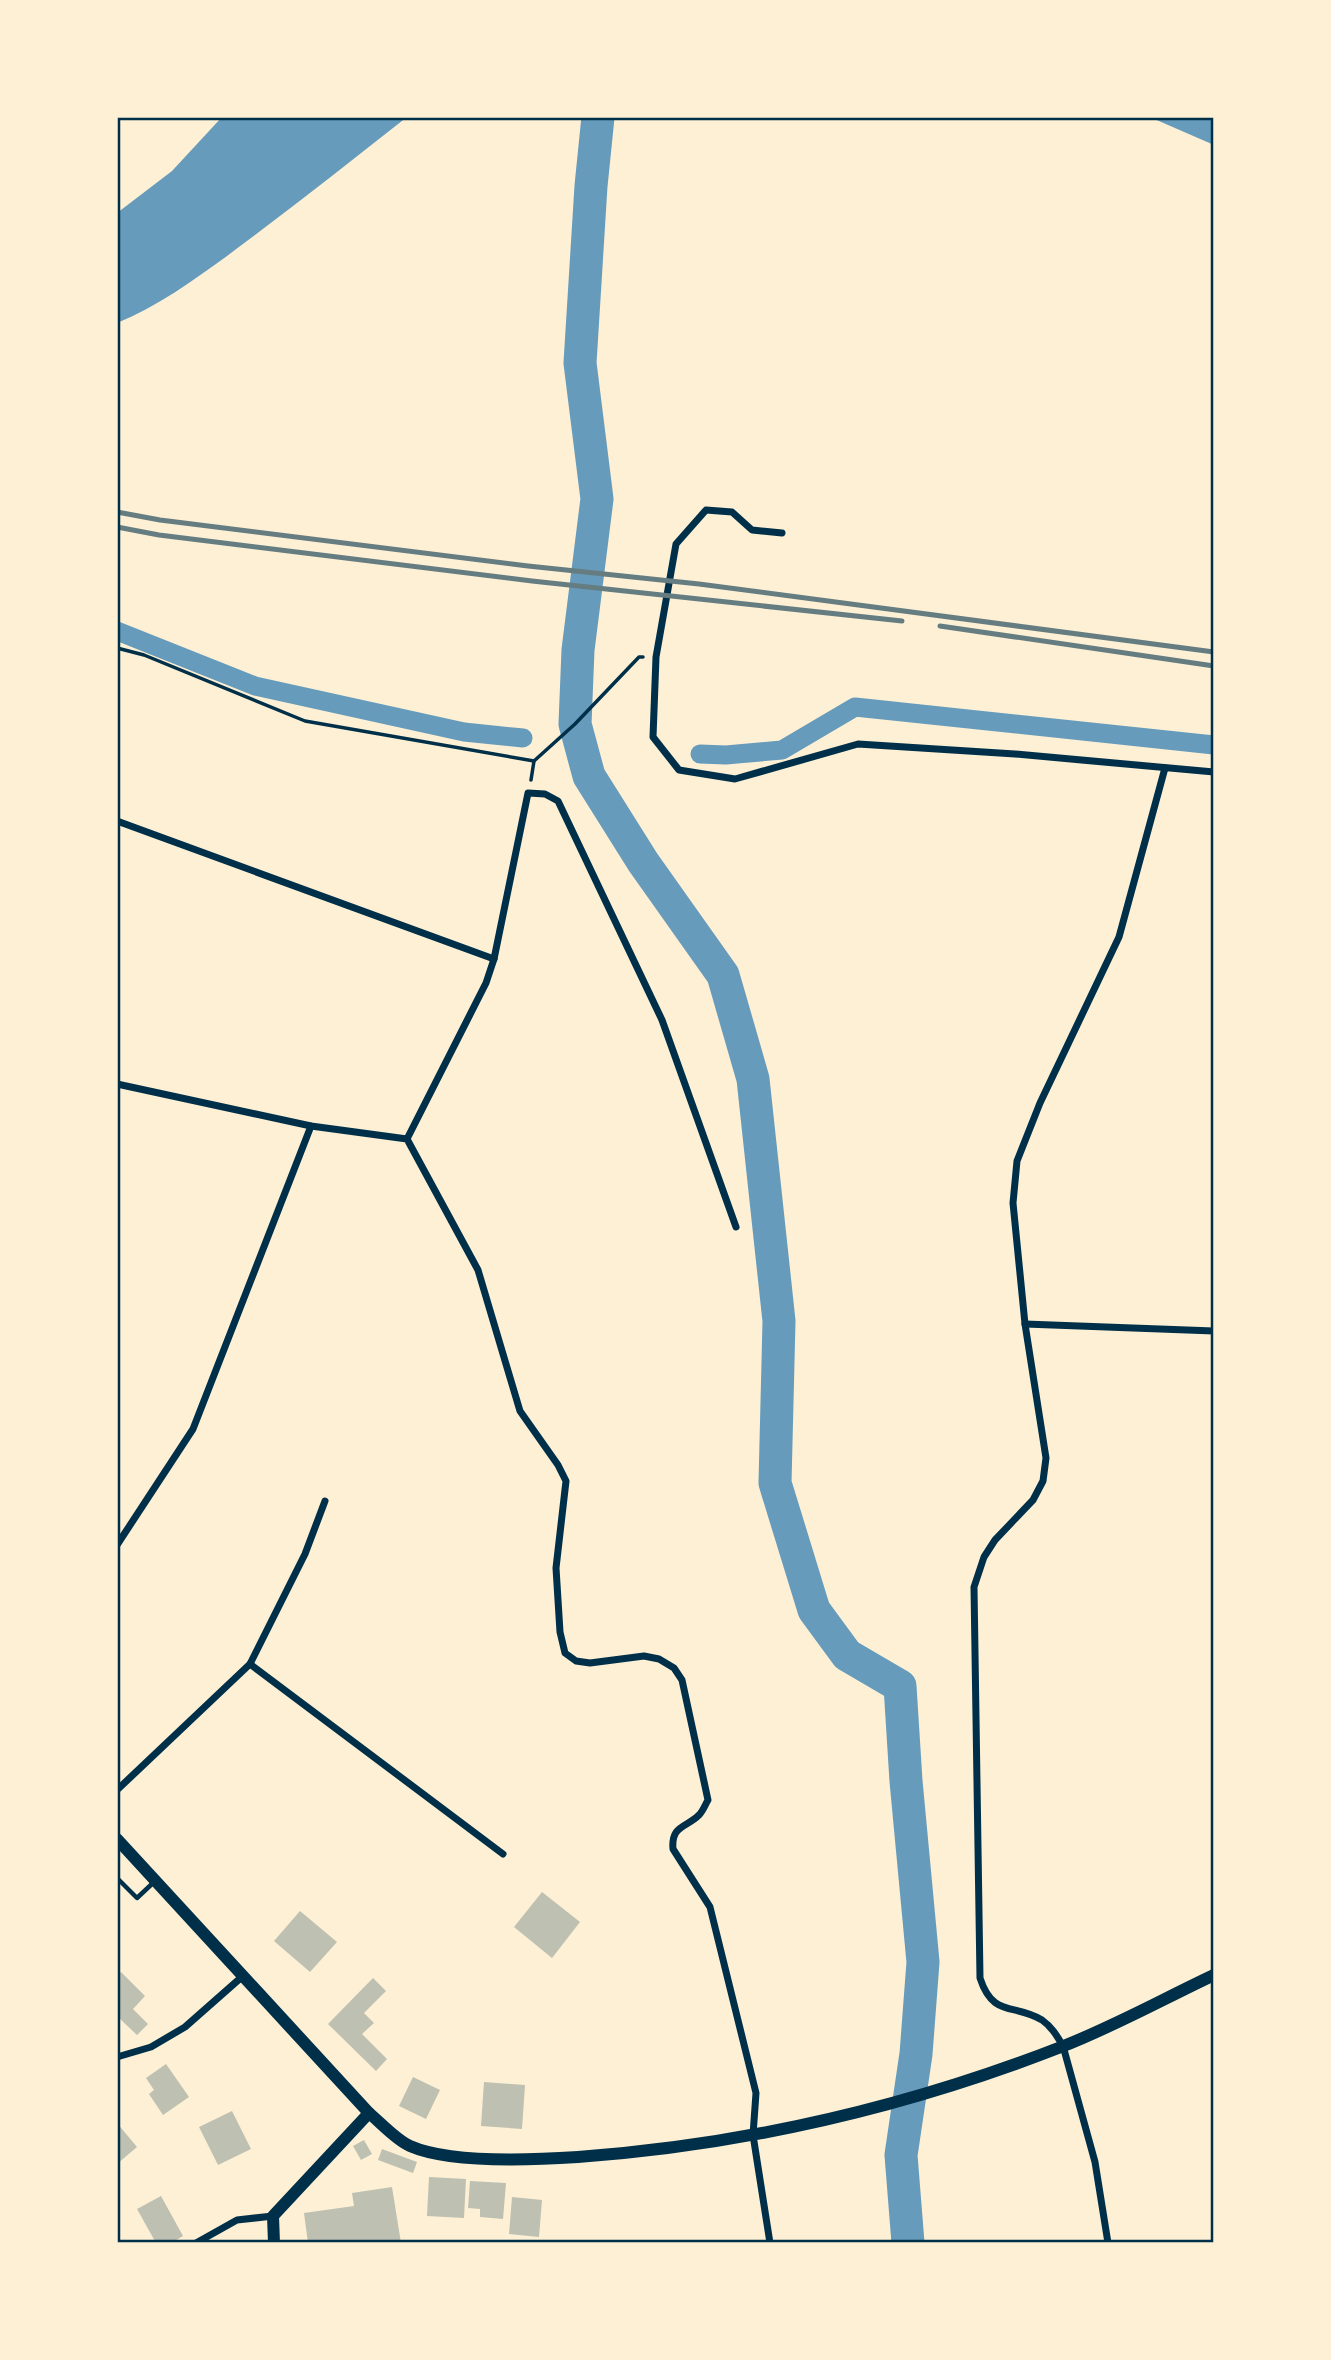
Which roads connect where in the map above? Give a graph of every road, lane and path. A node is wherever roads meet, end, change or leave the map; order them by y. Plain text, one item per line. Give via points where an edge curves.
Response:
1 (782, 533) dead end
2 (117, 648) edge
3 (656, 657) junction
4 (534, 761) junction
5 (1165, 768) junction
6 (1214, 772) edge
7 (528, 793) junction
8 (117, 821) edge
9 (494, 959) junction
10 (117, 1084) edge
11 (311, 1126) junction
12 (407, 1139) junction
13 (736, 1227) dead end
14 (1025, 1324) junction
15 (1214, 1331) edge
16 (325, 1501) dead end
17 (117, 1545) edge
18 (250, 1664) junction
19 (117, 1790) edge
20 (117, 1839) edge
21 (503, 1854) dead end
22 (117, 1878) edge
23 (156, 1880) junction
24 (244, 1975) junction
25 (1214, 1975) edge
26 (1063, 2046) junction
27 (117, 2057) edge
28 (369, 2113) junction
29 (753, 2136) junction
30 (273, 2216) junction
31 (196, 2243) edge
32 (274, 2243) edge
33 (770, 2243) edge
34 (1108, 2243) edge

1 - 3 street via 752,530 732,512 706,510 676,544
2 - 4 path via 305,721
3 - 4 path via 639,657
3 - 5 street via 653,737 679,770 735,779 858,744
4 - 7 path
5 - 6 street
5 - 14 street via 1119,937 1017,1161 1013,1203
7 - 9 street
7 - 13 street via 558,801 662,1020
8 - 9 street
9 - 12 street
10 - 11 street
11 - 12 street
11 - 17 street via 194,1429
12 - 29 street via 478,1270 520,1411 566,1481 556,1568 565,1653 590,1663 645,1656 659,1659 682,1680 708,1800 701,1814 678,1829 672,1838 673,1849 710,1907 756,2093
14 - 15 street
14 - 26 street via 1046,1458 1043,1481 1033,1500 989,1548 974,1587 980,1979 985,1994 998,2006 1041,2019
16 - 18 street via 305,1554
18 - 19 street
18 - 21 street
20 - 23 main road
22 - 23 lane via 136,1899
23 - 24 main road
24 - 27 street via 185,2027 151,2047
24 - 28 main road
25 - 26 main road
26 - 29 main road via 955,2085
26 - 34 street via 1095,2162
28 - 29 main road via 409,2146 457,2157 545,2159 624,2154
28 - 30 main road
29 - 33 street
30 - 31 street via 237,2220
30 - 32 main road

